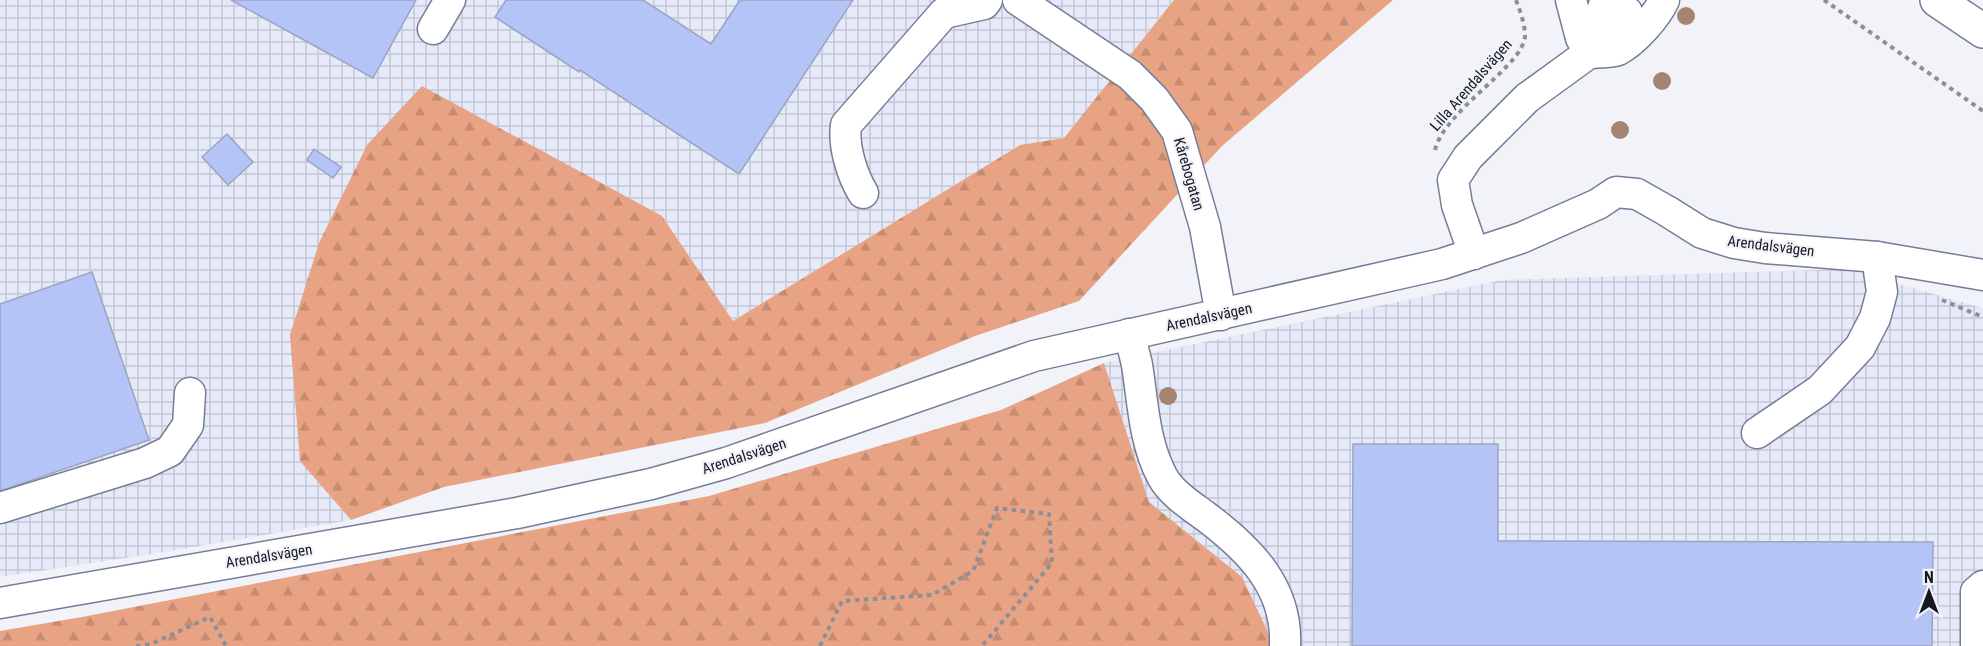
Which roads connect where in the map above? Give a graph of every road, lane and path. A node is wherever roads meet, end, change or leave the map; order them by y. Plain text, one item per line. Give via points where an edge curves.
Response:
1 (450, 0) edge
2 (987, 0) edge
3 (1018, 0) edge
4 (1516, 0) edge
5 (1571, 0) edge
6 (1664, 0) edge
7 (1824, 0) edge
8 (1937, 0) edge
9 (1607, 4) edge
10 (433, 29) dead end
11 (1983, 31) edge
12 (1589, 53) junction
13 (1983, 111) edge
14 (1453, 180) junction
15 (863, 193) dead end
16 (1474, 254) junction
17 (1877, 257) junction
18 (1983, 274) edge
19 (1938, 298) dead end
20 (1221, 315) junction
21 (1983, 317) edge
22 (1129, 334) junction
23 (190, 393) dead end
24 (1757, 434) dead end
25 (0, 508) edge
26 (1983, 586) edge
27 (0, 603) edge
28 (136, 646) edge
29 (226, 646) edge
30 (820, 646) edge
31 (982, 646) edge
32 (1285, 646) edge
33 (1976, 646) edge

1 - 10 street
2 - 15 street via 944,13 846,125 856,181
3 - 20 street, Kårebogatan via 1130,75 1177,131 1205,227
4 - 14 path, Lilla Arendalsvägen via 1525,38 1519,52 1455,116 1438,141 1437,164
5 - 12 street
6 - 12 street via 1640,32 1617,51
7 - 13 path
8 - 11 main road
9 - 12 street
12 - 14 street via 1527,98 1468,157
14 - 16 street via 1457,206
16 - 17 street, Arendalsvägen via 1521,238 1617,192 1637,194 1702,233 1734,243
16 - 20 street, Arendalsvägen
17 - 18 street, Arendalsvägen
17 - 24 street via 1882,292 1875,318 1860,347 1820,390
19 - 21 path
20 - 22 street, Arendalsvägen
22 - 27 street, Arendalsvägen via 1034,356 726,463 651,484 517,513
22 - 32 street via 1152,454 1164,478 1182,499 1224,531 1271,583 1280,600
23 - 25 street via 188,425 170,451 145,463
26 - 33 street via 1976,592
28 - 29 path via 151,644 210,617
30 - 31 path via 842,601 932,595 973,571 997,508 1049,514 1052,563

